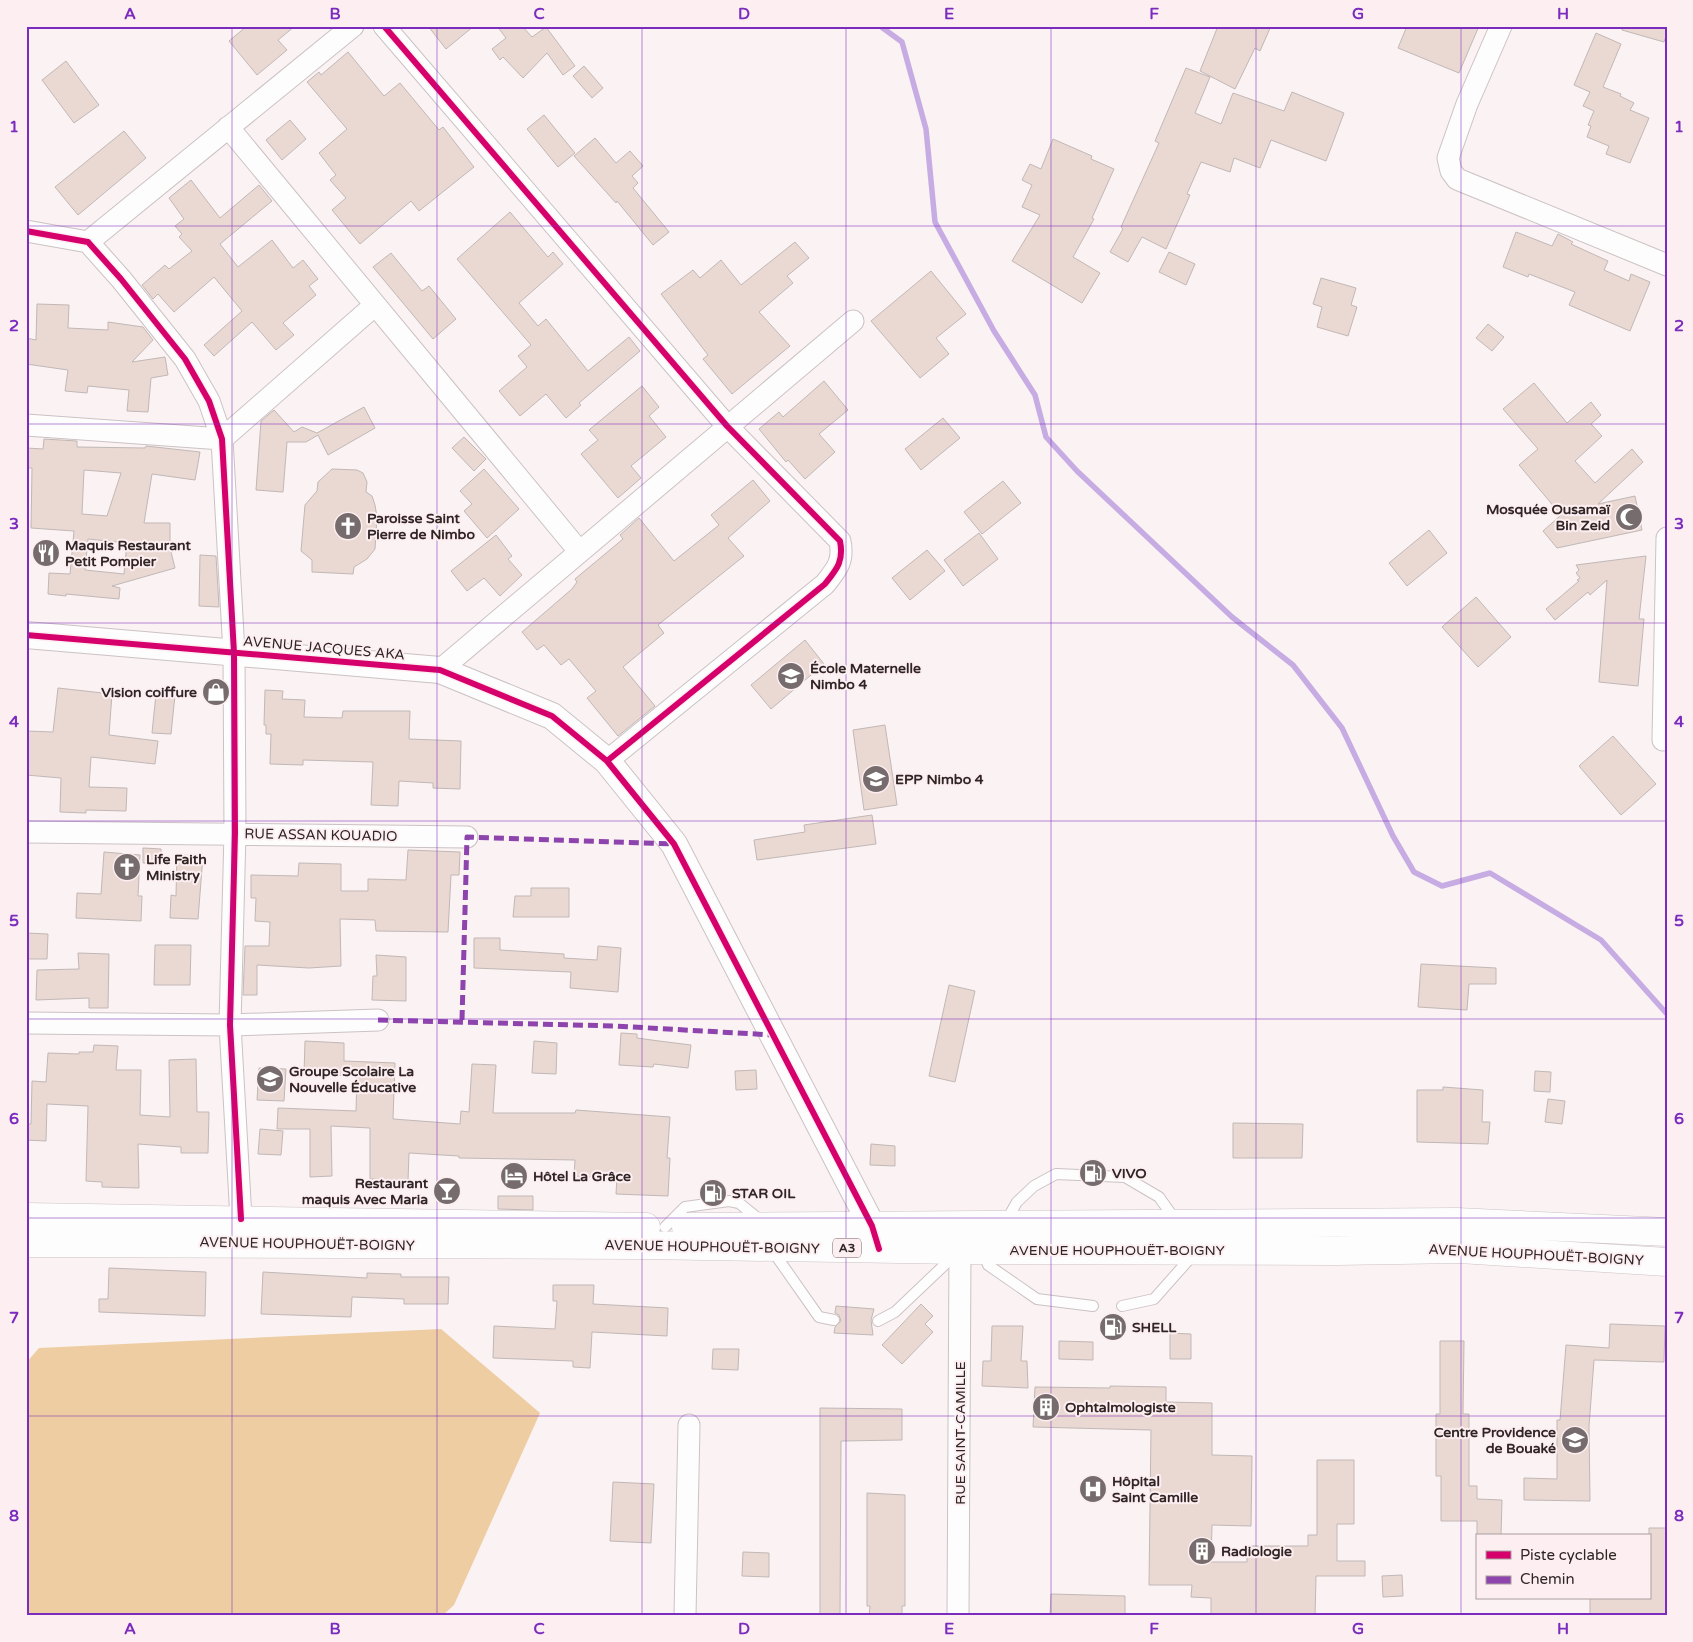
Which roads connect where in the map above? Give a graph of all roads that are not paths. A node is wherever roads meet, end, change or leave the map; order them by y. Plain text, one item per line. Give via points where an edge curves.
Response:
1 (353, 26) edge
2 (384, 26) edge
3 (1501, 26) edge
4 (228, 128) junction
5 (26, 231) edge
6 (88, 242) junction
7 (1667, 265) edge
8 (375, 305) junction
9 (853, 321) dead end
10 (26, 425) edge
11 (727, 426) junction
12 (222, 440) junction
13 (1667, 538) edge
14 (579, 551) junction
15 (26, 635) edge
16 (234, 653) junction
17 (440, 670) junction
18 (1663, 740) dead end
19 (607, 761) junction
20 (26, 832) edge
21 (235, 833) junction
22 (467, 837) dead end
23 (378, 1020) dead end
24 (26, 1023) edge
25 (230, 1025) junction
26 (26, 1217) edge
27 (241, 1219) junction
28 (1178, 1224) junction
29 (1003, 1225) junction
30 (1667, 1232) edge
31 (769, 1237) junction
32 (875, 1238) junction
33 (26, 1243) edge
34 (972, 1250) junction
35 (1197, 1250) junction
36 (1667, 1262) edge
37 (1092, 1306) dead end
38 (1122, 1306) dead end
39 (834, 1320) dead end
40 (878, 1321) dead end
41 (689, 1425) dead end
42 (685, 1616) edge
43 (958, 1616) edge

1 - 4 street
2 - 11 street
3 - 7 street via 1448,158 1451,171 1457,179
4 - 6 street
4 - 8 street
5 - 6 street
6 - 12 street via 186,359 209,401
8 - 12 street
8 - 14 street
9 - 11 street
10 - 12 street
11 - 14 street
11 - 19 street via 840,541 840,565 825,584
12 - 16 street
13 - 18 street
14 - 17 street
15 - 16 street, AVENUE JACQUES AKA
16 - 17 street, AVENUE JACQUES AKA
16 - 21 street
17 - 19 street, AVENUE JACQUES AKA via 552,716
19 - 32 street, AVENUE JACQUES AKA via 674,844
20 - 21 street, RUE ASSAN KOUADIO
21 - 22 street, RUE ASSAN KOUADIO
21 - 25 street
23 - 25 street
24 - 25 street
25 - 27 street
26 - 27 highway, AVENUE HOUPHOUËT-BOIGNY / A3
27 - 31 highway, AVENUE HOUPHOUËT-BOIGNY / A3 via 665,1227
28 - 29 highway, AVENUE HOUPHOUËT-BOIGNY / A3
28 - 29 lane via 1159,1197 1126,1177 1056,1174 1034,1186 1017,1202
28 - 30 highway, AVENUE HOUPHOUËT-BOIGNY / A3 via 1457,1222
29 - 32 highway, AVENUE HOUPHOUËT-BOIGNY / A3
31 - 32 highway, AVENUE HOUPHOUËT-BOIGNY / A3
31 - 33 highway, AVENUE HOUPHOUËT-BOIGNY / A3
31 - 39 lane via 819,1317
32 - 34 highway, AVENUE HOUPHOUËT-BOIGNY / A3
34 - 35 highway, AVENUE HOUPHOUËT-BOIGNY / A3
34 - 37 lane via 988,1266 1037,1299
34 - 40 lane via 895,1312
34 - 43 street, RUE SAINT-CAMILLE
35 - 36 highway, AVENUE HOUPHOUËT-BOIGNY / A3 via 1460,1249
35 - 38 lane via 1154,1300
41 - 42 street

